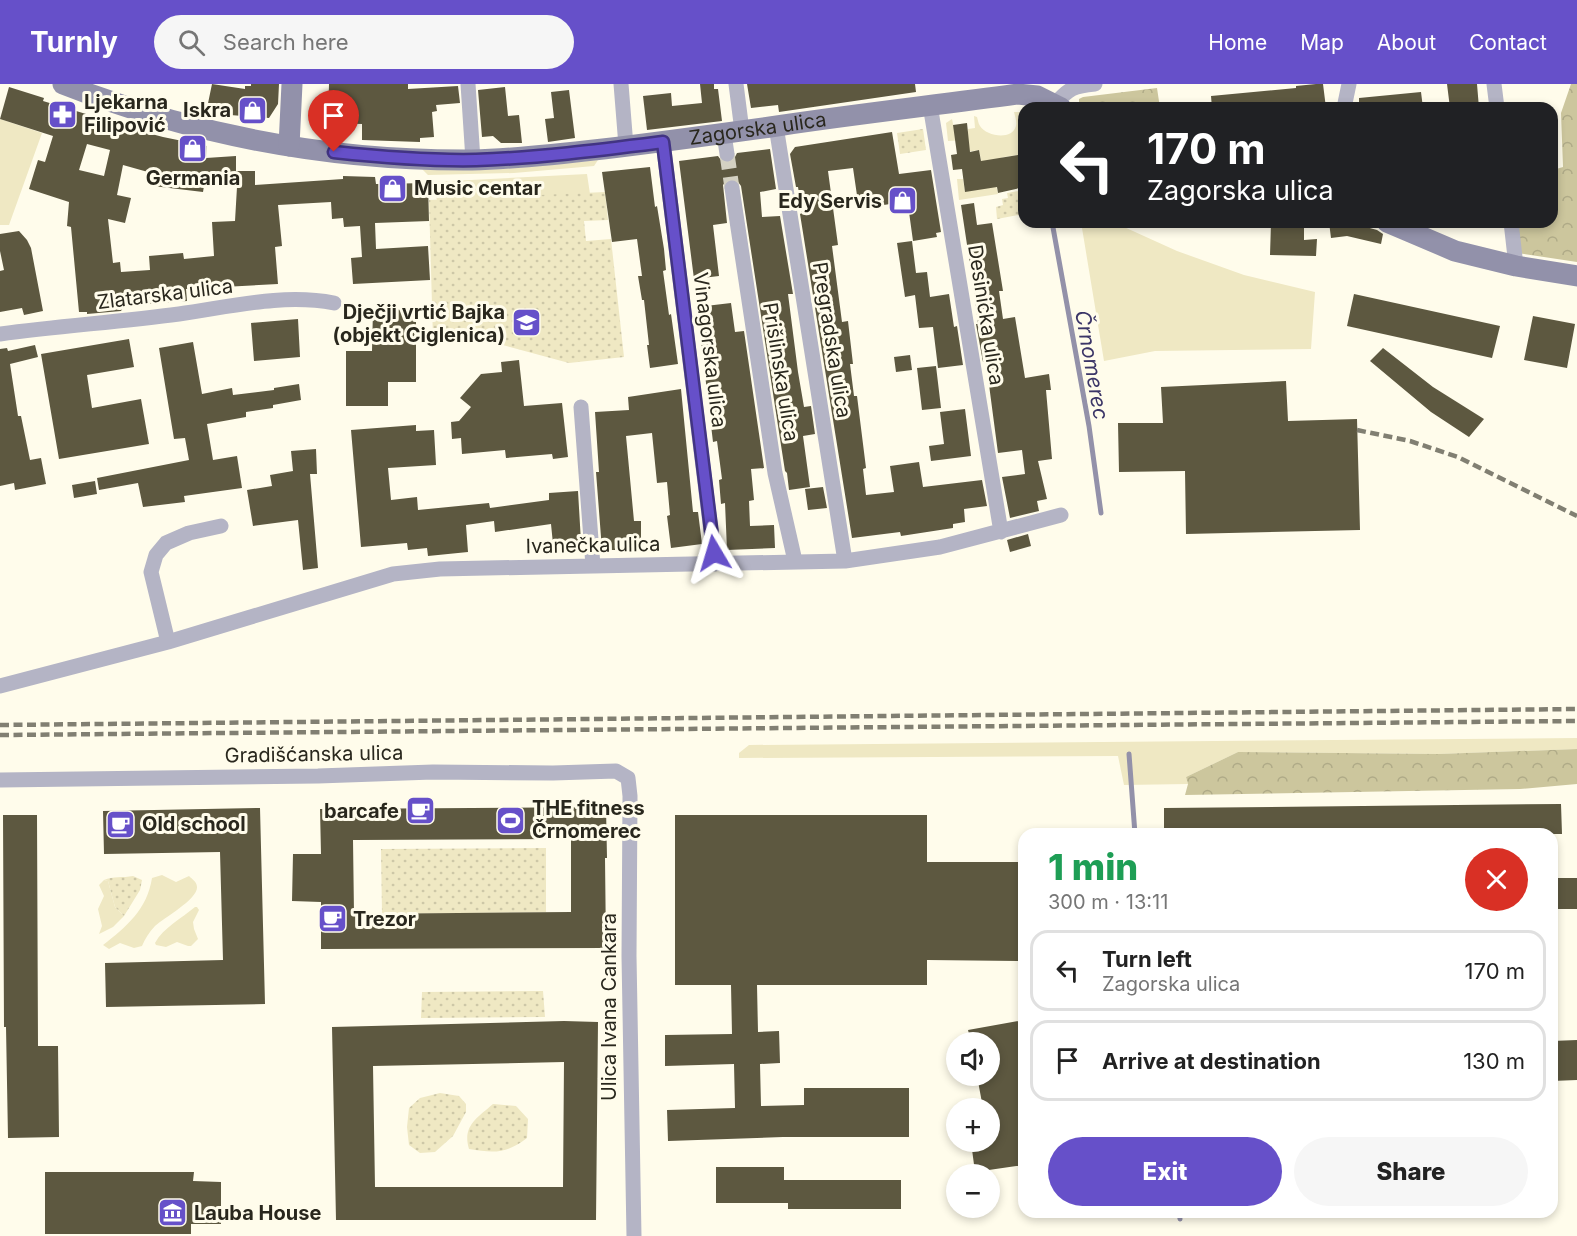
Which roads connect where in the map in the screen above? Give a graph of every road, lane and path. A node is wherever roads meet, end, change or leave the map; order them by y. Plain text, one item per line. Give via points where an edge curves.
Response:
1 (63, 84) edge
2 (292, 84) edge
3 (468, 84) edge
4 (621, 84) edge
5 (736, 84) edge
6 (1095, 84) edge
7 (1349, 84) edge
8 (1494, 84) edge
9 (96, 90) edge
10 (1062, 97) edge
11 (1345, 102) edge
12 (1496, 102) edge
13 (930, 105) junction
14 (776, 126) junction
15 (731, 140) junction
16 (663, 142) junction
17 (289, 146) junction
18 (626, 146) junction
19 (473, 160) junction
20 (732, 188) tunnel mouth
21 (1400, 228) edge
22 (1512, 228) edge
23 (1516, 266) junction
24 (1577, 276) edge
25 (334, 303) dead end
26 (0, 334) edge
27 (581, 407) dead end
28 (1061, 515) dead end
29 (221, 526) dead end
30 (1001, 532) junction
31 (795, 561) junction
32 (845, 561) junction
33 (715, 564) junction
34 (593, 566) junction
35 (168, 642) junction
36 (0, 686) edge
37 (628, 778) joint
38 (0, 780) edge
39 (634, 1236) edge

1 - 9 street, Zagorska ulica
2 - 17 street
3 - 19 street
4 - 18 street
5 - 15 street
6 - 10 street, Zagorska ulica via 1076,86
7 - 11 street
8 - 12 street
9 - 17 street, Zagorska ulica via 152,116
10 - 13 street, Zagorska ulica via 1018,94
13 - 14 street, Zagorska ulica
13 - 30 street, Desinićka ulica
14 - 15 street, Zagorska ulica
14 - 32 street, Pregradska ulica
15 - 16 street, Zagorska ulica
16 - 18 street, Zagorska ulica
16 - 33 street, Vinagorska ulica
17 - 19 street, Zagorska ulica via 397,158
18 - 19 street, Zagorska ulica
20 - 31 street, Prišlinska ulica via 776,473
21 - 23 street via 1455,251
22 - 23 street
23 - 24 street
25 - 26 street, Zlatarska ulica via 283,300
27 - 34 street
28 - 30 street, Ivanečka ulica
29 - 35 street via 166,543 156,555 151,572
30 - 32 street, Ivanečka ulica via 940,547
31 - 32 street, Ivanečka ulica
31 - 33 street, Ivanečka ulica
33 - 34 street, Ivanečka ulica
34 - 35 street, Ivanečka ulica via 393,573
35 - 36 street, Ivanečka ulica
37 - 38 street, Gradišćanska ulica via 616,771
37 - 39 street, Ulica Ivana Cankara

